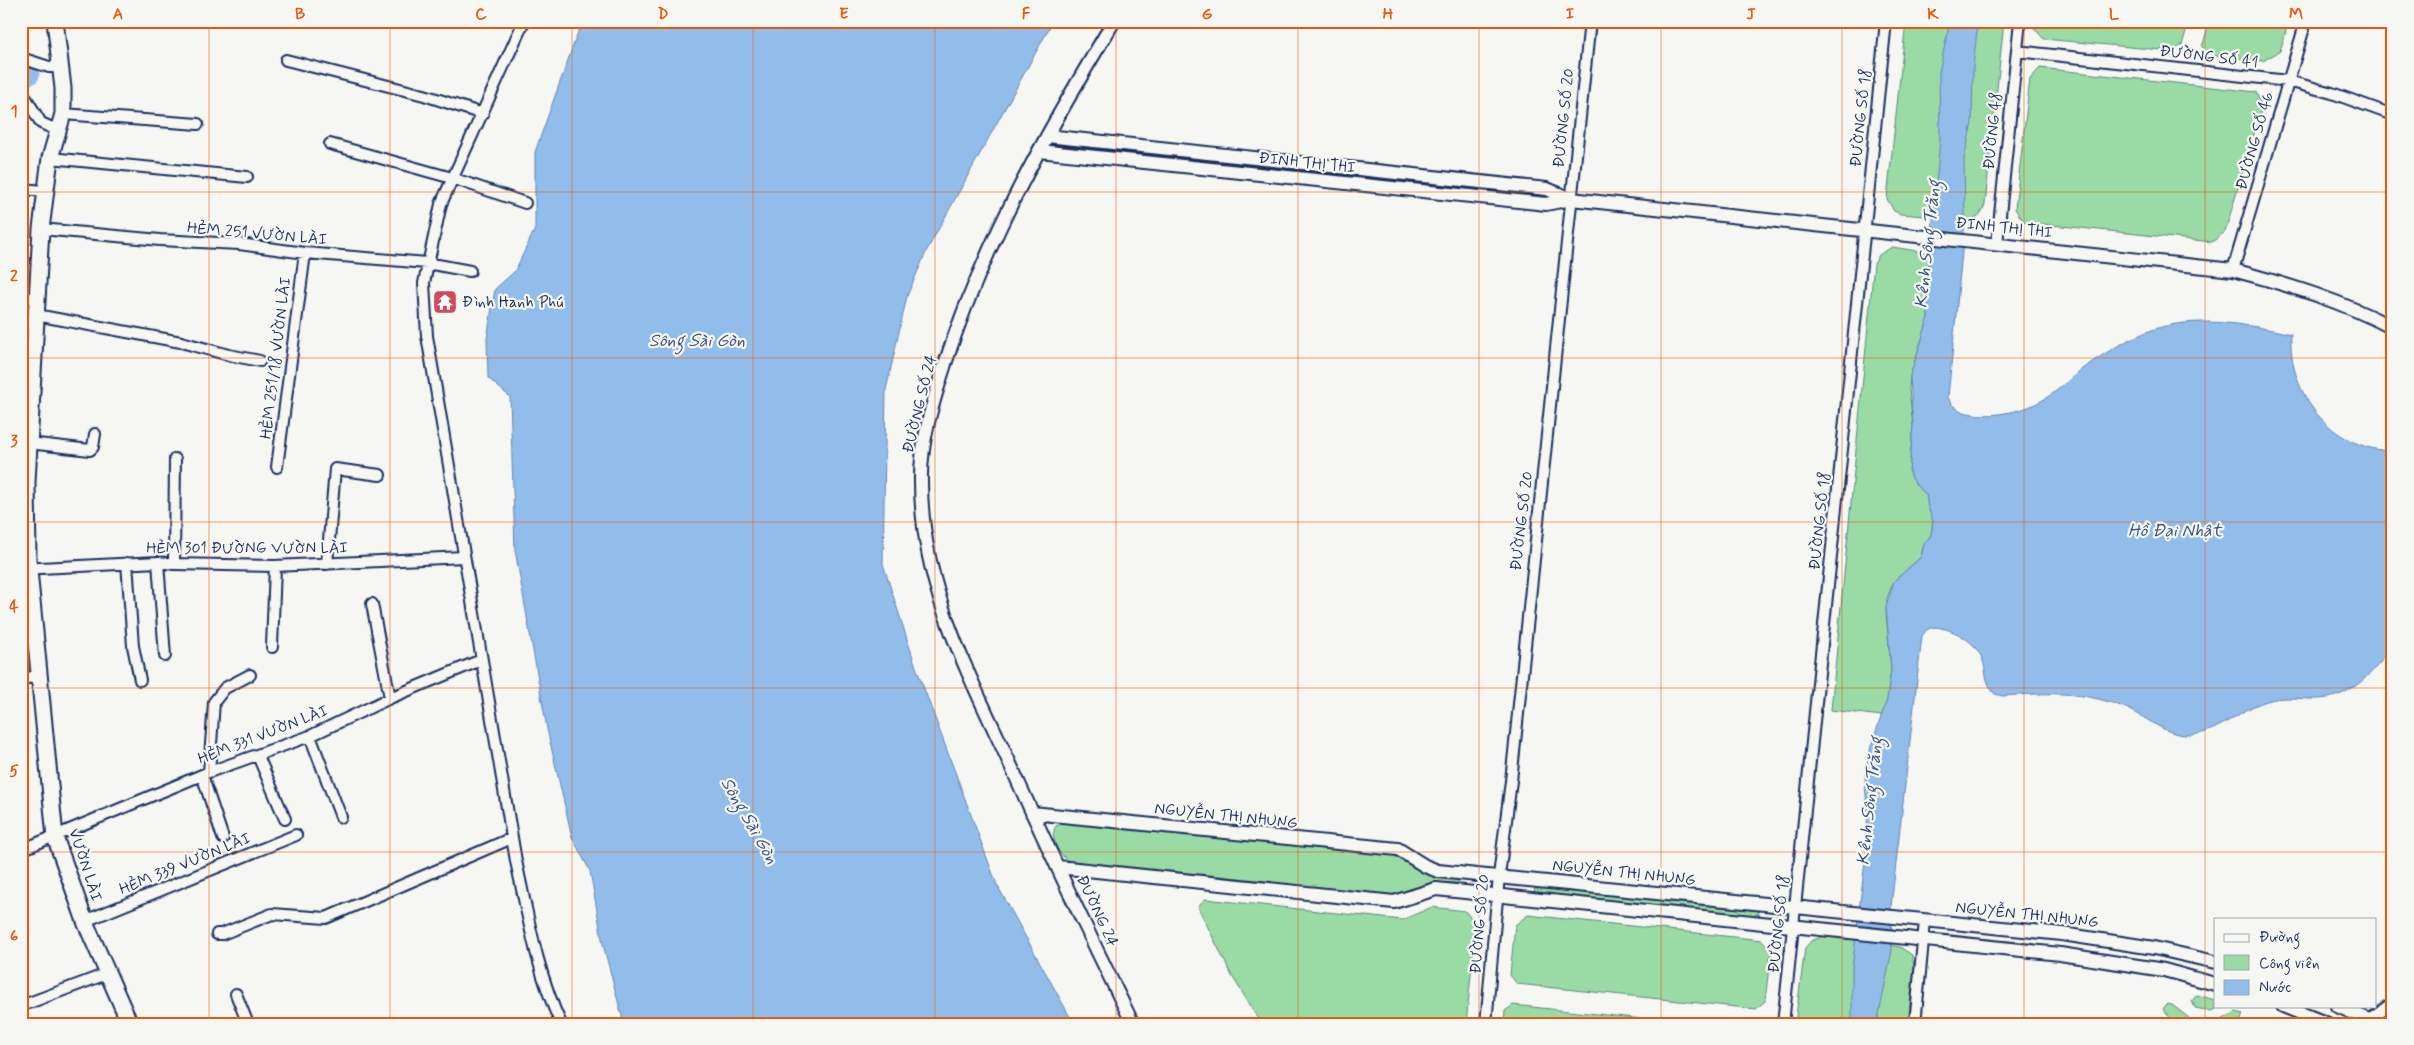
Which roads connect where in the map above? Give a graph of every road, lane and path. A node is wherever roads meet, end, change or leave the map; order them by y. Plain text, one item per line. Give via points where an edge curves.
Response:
1 (55, 21) edge
2 (524, 21) edge
3 (1114, 21) edge
4 (1590, 21) edge
5 (1886, 21) edge
6 (2020, 21) edge
7 (2306, 21) edge
8 (2017, 51) junction
9 (21, 58) edge
10 (286, 60) dead end
11 (59, 67) junction
12 (2288, 82) junction
13 (21, 90) edge
14 (63, 114) junction
15 (483, 114) junction
16 (2393, 115) edge
17 (198, 124) dead end
18 (59, 131) junction
19 (1046, 136) junction
20 (330, 144) dead end
21 (1038, 152) junction
22 (50, 158) junction
23 (247, 177) dead end
24 (452, 178) junction
25 (21, 189) edge
26 (45, 191) junction
27 (1571, 199) junction
28 (525, 203) dead end
29 (41, 229) junction
30 (1864, 231) junction
31 (1997, 244) junction
32 (305, 253) junction
33 (427, 264) junction
34 (2233, 270) junction
35 (470, 271) dead end
36 (36, 315) junction
37 (2393, 328) edge
38 (260, 361) dead end
39 (27, 382) edge
40 (95, 434) dead end
41 (29, 443) junction
42 (175, 460) dead end
43 (277, 467) dead end
44 (380, 475) dead end
45 (464, 556) junction
46 (158, 562) junction
47 (127, 564) junction
48 (174, 564) junction
49 (327, 564) junction
50 (275, 566) junction
51 (25, 568) edge
52 (372, 604) dead end
53 (272, 647) dead end
54 (165, 656) dead end
55 (481, 660) junction
56 (39, 675) junction
57 (250, 675) dead end
58 (21, 680) edge
59 (140, 680) dead end
60 (390, 698) junction
61 (310, 736) junction
62 (258, 756) junction
63 (206, 773) junction
64 (1032, 813) junction
65 (341, 817) dead end
66 (285, 820) dead end
67 (296, 835) dead end
68 (55, 837) junction
69 (223, 838) dead end
70 (512, 838) junction
71 (21, 850) edge
72 (1058, 867) junction
73 (1499, 876) junction
74 (1497, 896) junction
75 (1796, 908) junction
76 (85, 921) junction
77 (1925, 921) junction
78 (1794, 926) junction
79 (217, 934) dead end
80 (1924, 940) junction
81 (2214, 962) edge
82 (109, 973) junction
83 (2214, 984) edge
84 (236, 994) dead end
85 (2393, 1003) edge
86 (21, 1006) edge
87 (2288, 1008) edge
88 (2341, 1008) edge
89 (2371, 1022) edge
90 (130, 1024) edge
91 (248, 1024) edge
92 (560, 1024) edge
93 (1134, 1024) edge
94 (1486, 1024) edge
95 (1783, 1024) edge
96 (1915, 1024) edge
97 (2328, 1024) edge

1 - 11 main road, VƯỜN LÀI
2 - 15 street
3 - 19 street, ĐƯỜNG SỐ 24
4 - 27 street, ĐƯỜNG SỐ 20
5 - 30 street, ĐƯỜNG SỐ 18
6 - 8 street, ĐƯỜNG 48
7 - 12 street, ĐƯỜNG SỐ 46
8 - 12 street, ĐƯỜNG SỐ 41
8 - 31 street, ĐƯỜNG 48
9 - 11 street
10 - 15 street via 424,95
11 - 14 main road, VƯỜN LÀI
12 - 16 street, ĐƯỜNG SỐ 41 via 2332,93
12 - 34 street, ĐƯỜNG SỐ 46
13 - 18 street via 41,123
14 - 17 street
14 - 18 main road, VƯỜN LÀI
15 - 24 street
18 - 22 main road, VƯỜN LÀI
19 - 21 street, ĐƯỜNG SỐ 24
19 - 27 street, ĐINH THỊ THI via 1547,189
20 - 24 street
21 - 27 street, ĐINH THỊ THI via 1546,204
21 - 64 street, ĐƯỜNG SỐ 24 via 963,313 934,398 922,450 920,482 930,567 949,630
22 - 23 street
22 - 26 main road, VƯỜN LÀI
24 - 28 street
24 - 33 street via 441,204
25 - 26 street
26 - 29 main road, VƯỜN LÀI
27 - 30 street, ĐINH THỊ THI
27 - 73 street, ĐƯỜNG SỐ 20
29 - 32 street, HẺM 251 VƯỜN LÀI via 239,244
29 - 36 main road, VƯỜN LÀI
30 - 31 street, ĐINH THỊ THI
30 - 75 street, ĐƯỜNG SỐ 18
31 - 34 street, ĐINH THỊ THI
32 - 33 street, HẺM 251 VƯỜN LÀI
32 - 43 street, HẺM 251/18 VƯỜN LÀI
33 - 35 street, HẺM 251 VƯỜN LÀI
33 - 45 street via 424,283 427,336
34 - 37 street, ĐINH THỊ THI via 2315,294
36 - 38 street via 181,342
36 - 39 main road, VƯỜN LÀI
39 - 41 main road, VƯỜN LÀI
40 - 41 street via 90,450
41 - 51 main road, VƯỜN LÀI
42 - 48 street
44 - 49 street via 335,469
45 - 49 street, HẺM 301 ĐƯỜNG VƯỜN LÀI
45 - 55 street
46 - 47 street, HẺM 301 ĐƯỜNG VƯỜN LÀI
46 - 48 street, HẺM 301 ĐƯỜNG VƯỜN LÀI
46 - 54 street
47 - 51 street, HẺM 301 ĐƯỜNG VƯỜN LÀI
47 - 59 street via 133,646
48 - 50 street, HẺM 301 ĐƯỜNG VƯỜN LÀI
49 - 50 street, HẺM 301 ĐƯỜNG VƯỜN LÀI
50 - 53 street
51 - 56 main road, VƯỜN LÀI
52 - 60 street
55 - 60 street, HẺM 331 VƯỜN LÀI
55 - 70 street
56 - 58 street
56 - 68 main road, VƯỜN LÀI
57 - 63 street via 225,688 214,702
60 - 61 street, HẺM 331 VƯỜN LÀI
61 - 62 street, HẺM 331 VƯỜN LÀI
61 - 65 street
62 - 63 street, HẺM 331 VƯỜN LÀI
62 - 66 street
63 - 68 street, HẺM 331 VƯỜN LÀI
63 - 69 street
64 - 72 street, ĐƯỜNG 24
64 - 73 street, NGUYỄN THỊ NHUNG via 1398,849 1438,871
67 - 76 street, HẺM 339 VƯỜN LÀI
68 - 71 street, HẺM 331 VƯỜN LÀI
68 - 76 main road, VƯỜN LÀI
70 - 79 street via 326,918 272,914
70 - 92 street via 534,945
72 - 74 street via 1394,902 1436,889
72 - 93 street, ĐƯỜNG 24
73 - 74 street, ĐƯỜNG SỐ 20
73 - 75 street, NGUYỄN THỊ NHUNG
74 - 78 street
74 - 94 street, ĐƯỜNG SỐ 20
75 - 77 street, NGUYỄN THỊ NHUNG
75 - 78 street, ĐƯỜNG SỐ 18
76 - 82 main road, VƯỜN LÀI
77 - 80 street
77 - 81 street, NGUYỄN THỊ NHUNG via 2107,940
78 - 80 street
78 - 95 street, ĐƯỜNG SỐ 18
80 - 83 street via 2112,960
80 - 96 street
82 - 86 street
82 - 90 main road, VƯỜN LÀI
84 - 91 street
85 - 89 street
87 - 97 street
88 - 89 street

